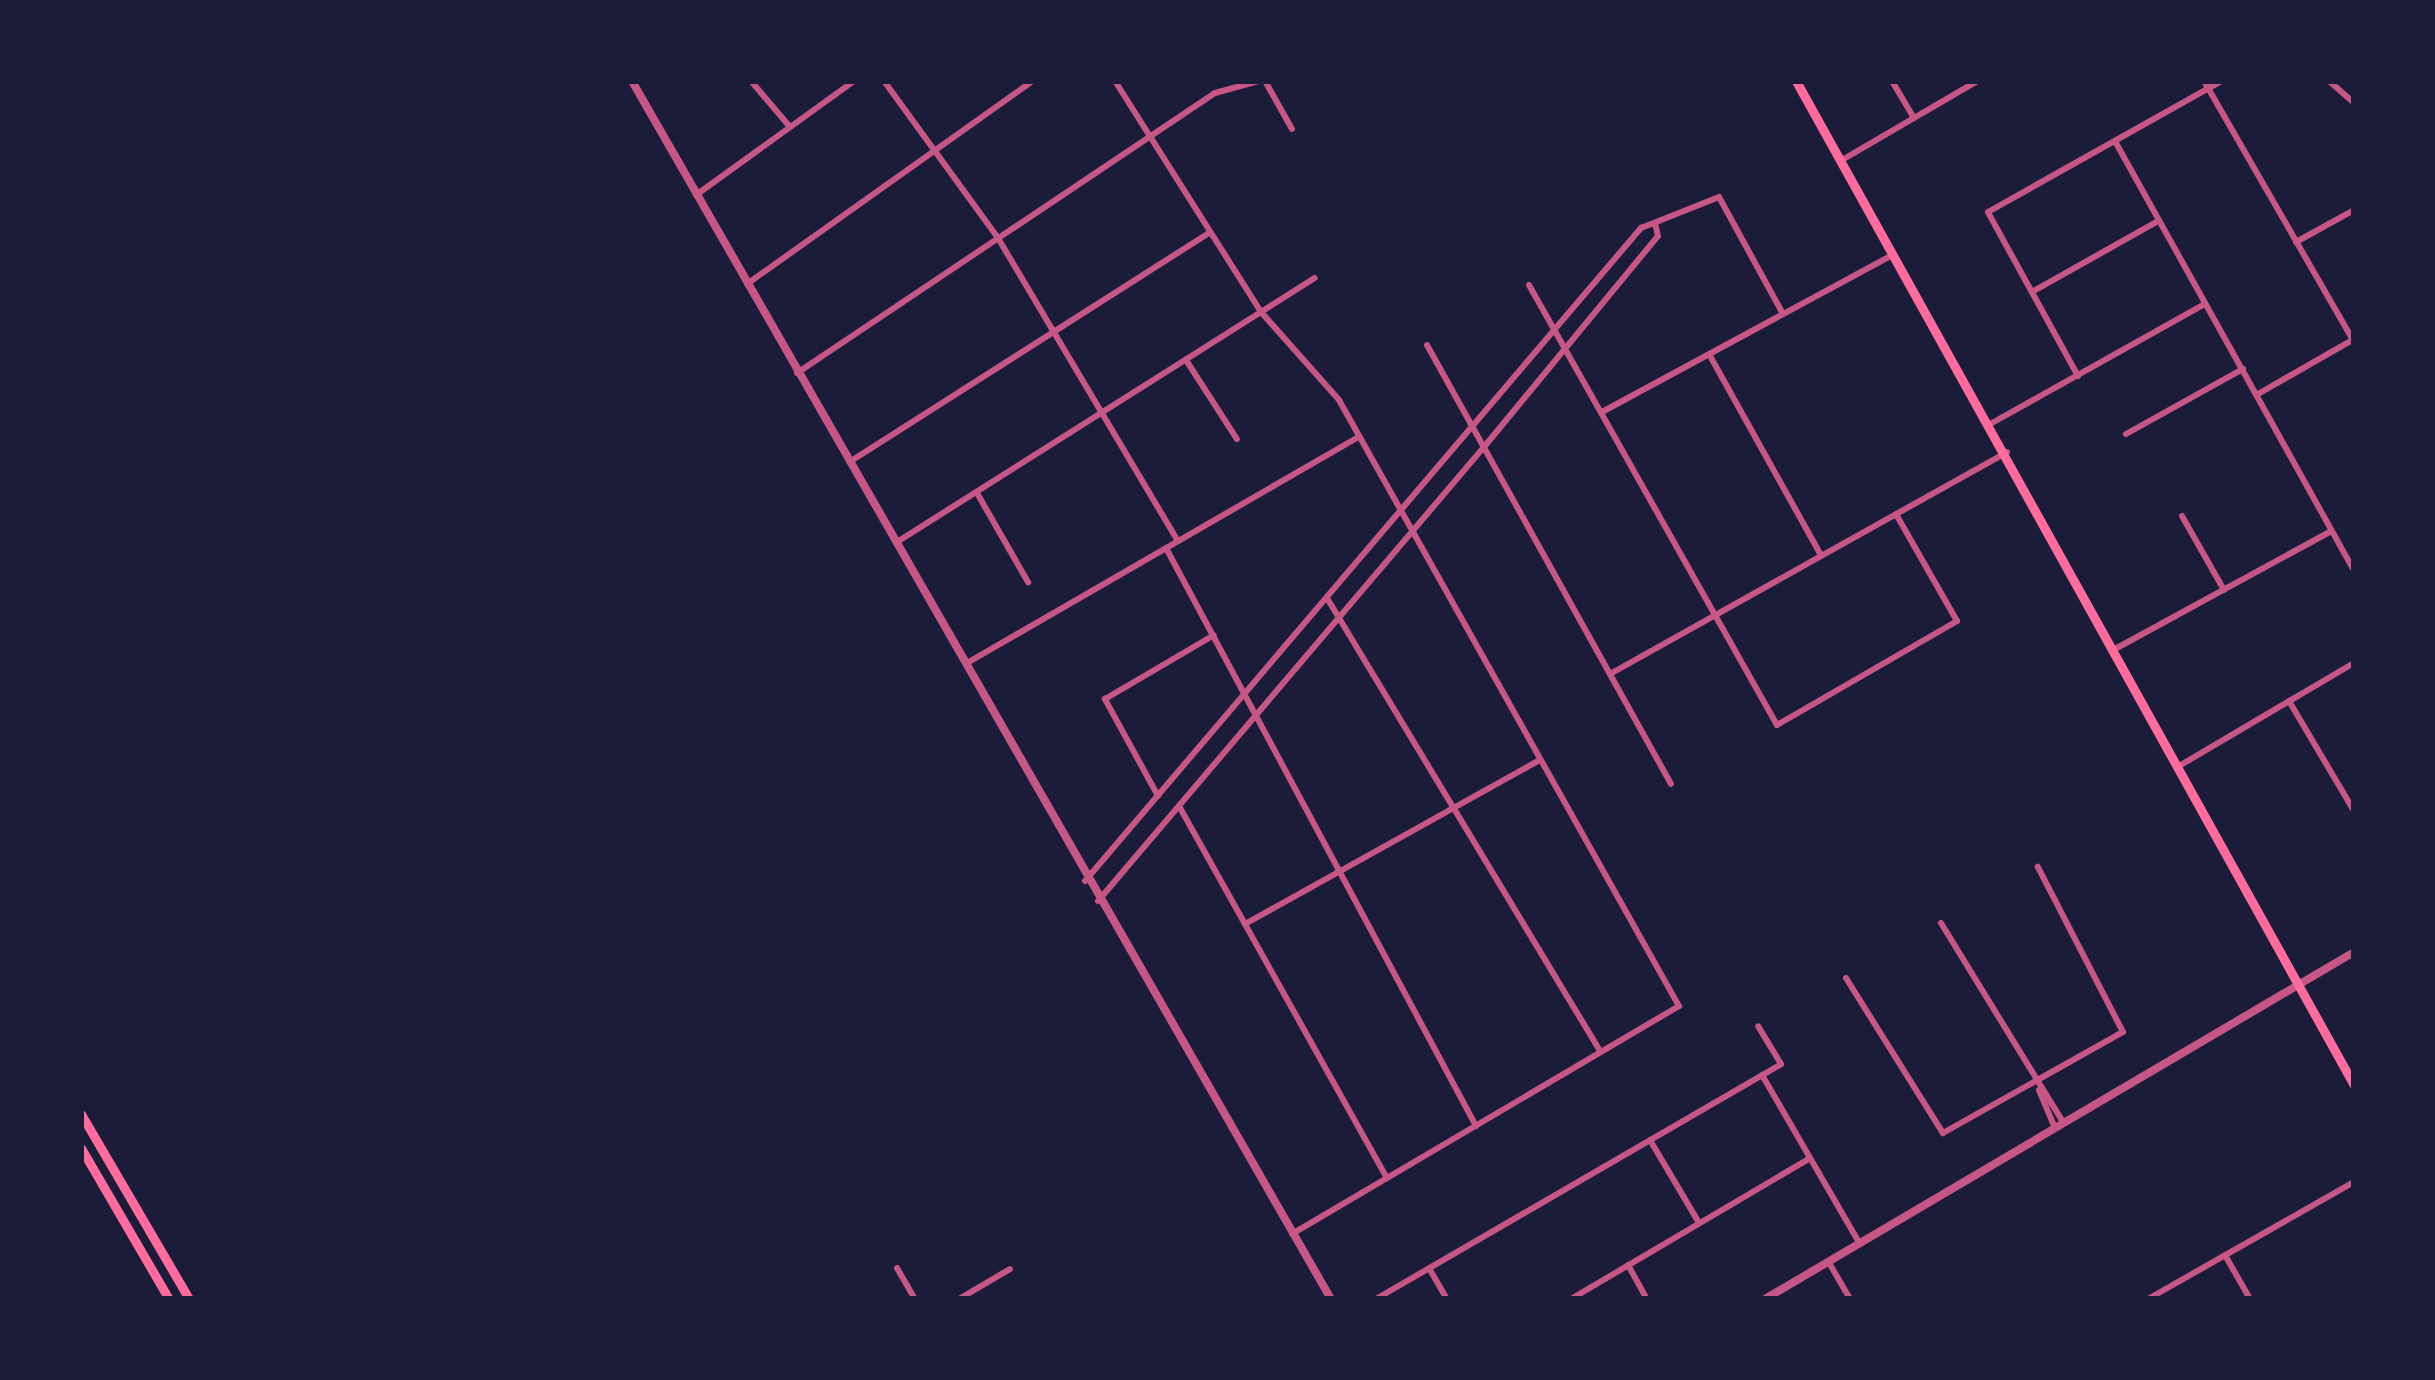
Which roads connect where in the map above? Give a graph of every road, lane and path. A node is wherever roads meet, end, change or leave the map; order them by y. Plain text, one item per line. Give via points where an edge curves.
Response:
1 (632, 81) edge
2 (751, 81) edge
3 (854, 81) edge
4 (884, 81) edge
5 (1033, 81) edge
6 (1115, 81) edge
7 (1262, 81) edge
8 (1796, 81) edge
9 (1892, 81) edge
10 (1977, 81) edge
11 (2221, 81) edge
12 (2330, 81) edge
13 (2206, 85) edge
14 (2354, 103) edge
15 (1914, 118) junction
16 (790, 127) junction
17 (1292, 129) dead end
18 (1151, 136) junction
19 (2116, 143) junction
20 (940, 147) junction
21 (1842, 160) junction
22 (696, 195) junction
23 (2354, 210) edge
24 (2158, 221) junction
25 (1655, 223) junction
26 (1210, 232) junction
27 (998, 238) junction
28 (2296, 242) junction
29 (1896, 253) junction
30 (1315, 278) dead end
31 (746, 284) junction
32 (1529, 285) dead end
33 (2032, 292) junction
34 (2205, 304) junction
35 (1261, 312) junction
36 (1783, 314) junction
37 (1051, 332) junction
38 (1556, 332) junction
39 (2354, 340) edge
40 (1427, 344) dead end
41 (1565, 348) junction
42 (1709, 354) junction
43 (1186, 361) junction
44 (2243, 369) junction
45 (797, 373) junction
46 (2078, 376) junction
47 (2256, 394) junction
48 (1602, 412) junction
49 (1103, 413) junction
50 (1991, 423) junction
51 (1473, 427) junction
52 (2126, 434) dead end
53 (1358, 437) junction
54 (1237, 440) dead end
55 (1484, 447) junction
56 (2007, 452) junction
57 (848, 463) junction
58 (977, 493) junction
59 (1400, 512) junction
60 (1896, 514) junction
61 (2182, 516) dead end
62 (2331, 531) junction
63 (1411, 532) junction
64 (1178, 542) junction
65 (894, 544) junction
66 (1166, 548) junction
67 (1821, 556) junction
68 (2354, 571) edge
69 (1028, 582) dead end
70 (2224, 590) junction
71 (1327, 598) junction
72 (1717, 614) junction
73 (1338, 618) junction
74 (1215, 634) junction
75 (2115, 649) junction
76 (2354, 663) edge
77 (964, 665) junction
78 (1610, 674) junction
79 (1246, 692) junction
80 (2289, 701) junction
81 (1258, 712) junction
82 (1540, 760) junction
83 (2179, 766) junction
84 (1671, 784) dead end
85 (1158, 796) junction
86 (1179, 806) junction
87 (2353, 807) edge
88 (1447, 812) junction
89 (2038, 867) dead end
90 (1345, 868) junction
91 (1085, 881) junction
92 (1098, 902) junction
93 (1942, 923) dead end
94 (1245, 924) junction
95 (2354, 952) edge
96 (1846, 978) dead end
97 (2299, 984) junction
98 (1758, 1026) dead end
99 (1600, 1052) junction
100 (1762, 1075) junction
101 (2354, 1085) edge
102 (2037, 1086) junction
103 (81, 1114) edge
104 (2059, 1125) junction
105 (1476, 1127) junction
106 (1650, 1140) junction
107 (81, 1148) edge
108 (1810, 1158) junction
109 (1387, 1178) junction
110 (2354, 1182) edge
111 (1699, 1223) junction
112 (1292, 1234) junction
113 (1859, 1242) junction
114 (2225, 1255) junction
115 (1828, 1261) junction
116 (1628, 1265) junction
117 (897, 1268) dead end
118 (1429, 1268) junction
119 (1010, 1269) dead end
120 (169, 1299) edge
121 (189, 1299) edge
122 (916, 1299) edge
123 (959, 1299) edge
124 (1331, 1299) edge
125 (1376, 1299) edge
126 (1447, 1299) edge
127 (1571, 1299) edge
128 (1647, 1299) edge
129 (1765, 1299) edge
130 (1850, 1299) edge
131 (2148, 1299) edge
132 (2250, 1299) edge

1 - 22 street
2 - 16 street
3 - 16 street
4 - 20 street
5 - 20 street
6 - 18 street
7 - 17 street
7 - 18 street via 1215,93
8 - 21 main road
9 - 15 street
10 - 15 street
11 - 13 street
12 - 14 street
13 - 19 street
13 - 28 street
15 - 21 street
16 - 22 street
18 - 26 street
18 - 27 street
19 - 24 street
19 - 33 street via 1988,212
20 - 27 street
20 - 31 street
21 - 29 main road
22 - 31 street
23 - 28 street
24 - 33 street
24 - 34 street
25 - 36 street via 1719,197
25 - 38 street
25 - 41 street via 1658,236
26 - 35 street
26 - 37 street
27 - 37 street
27 - 45 street
28 - 39 street
29 - 36 street
29 - 50 main road
30 - 35 street
31 - 45 street
32 - 38 street
33 - 46 street
34 - 44 street
34 - 46 street
35 - 43 street
35 - 53 street
36 - 42 street
37 - 49 street
37 - 57 street
38 - 41 street
38 - 51 street
39 - 47 street
40 - 51 street
41 - 48 street
41 - 55 street
42 - 48 street
42 - 67 street
43 - 49 street
43 - 54 street
44 - 47 street
44 - 52 street
45 - 57 street
46 - 50 street
47 - 62 street
48 - 72 street
49 - 58 street
49 - 64 street
50 - 56 main road
51 - 55 street
51 - 59 street
53 - 59 street
53 - 64 street
55 - 63 street
55 - 78 street
56 - 60 street
56 - 75 main road
57 - 65 street
58 - 65 street
58 - 69 street
59 - 63 street
59 - 71 street
60 - 67 street
60 - 72 street via 1957,621 1777,725
61 - 70 street
62 - 68 street
62 - 70 street
63 - 73 street
63 - 82 street
64 - 66 street
65 - 77 street
66 - 74 street
66 - 77 street
67 - 72 street
70 - 75 street
71 - 73 street
71 - 79 street
72 - 78 street
73 - 81 street
73 - 88 street
74 - 79 street
74 - 85 street via 1106,700
75 - 83 main road
76 - 80 street
77 - 91 street
78 - 84 street
79 - 81 street
79 - 85 street
80 - 83 street
80 - 87 street
81 - 86 street
81 - 90 street
82 - 88 street
82 - 99 street via 1679,1006
83 - 97 main road
85 - 91 street
86 - 92 street
86 - 94 street
88 - 90 street
88 - 99 street via 1513,893
89 - 102 street via 2125,1026
90 - 94 street
90 - 105 street
91 - 92 street
92 - 112 street
93 - 102 street
94 - 109 street
95 - 97 street
96 - 102 street via 1935,1131
97 - 101 main road
97 - 104 street
98 - 100 street via 1781,1064
99 - 105 street
100 - 106 street
100 - 108 street
102 - 104 street
103 - 121 main road
104 - 113 street
105 - 109 street
106 - 111 street
106 - 118 street
107 - 120 main road
108 - 111 street
108 - 113 street
109 - 112 street
110 - 114 street
111 - 116 street
112 - 124 street
113 - 115 street
114 - 131 street
114 - 132 street
115 - 129 street
115 - 130 street
116 - 127 street
116 - 128 street
117 - 122 street
118 - 125 street
118 - 126 street
119 - 123 street

